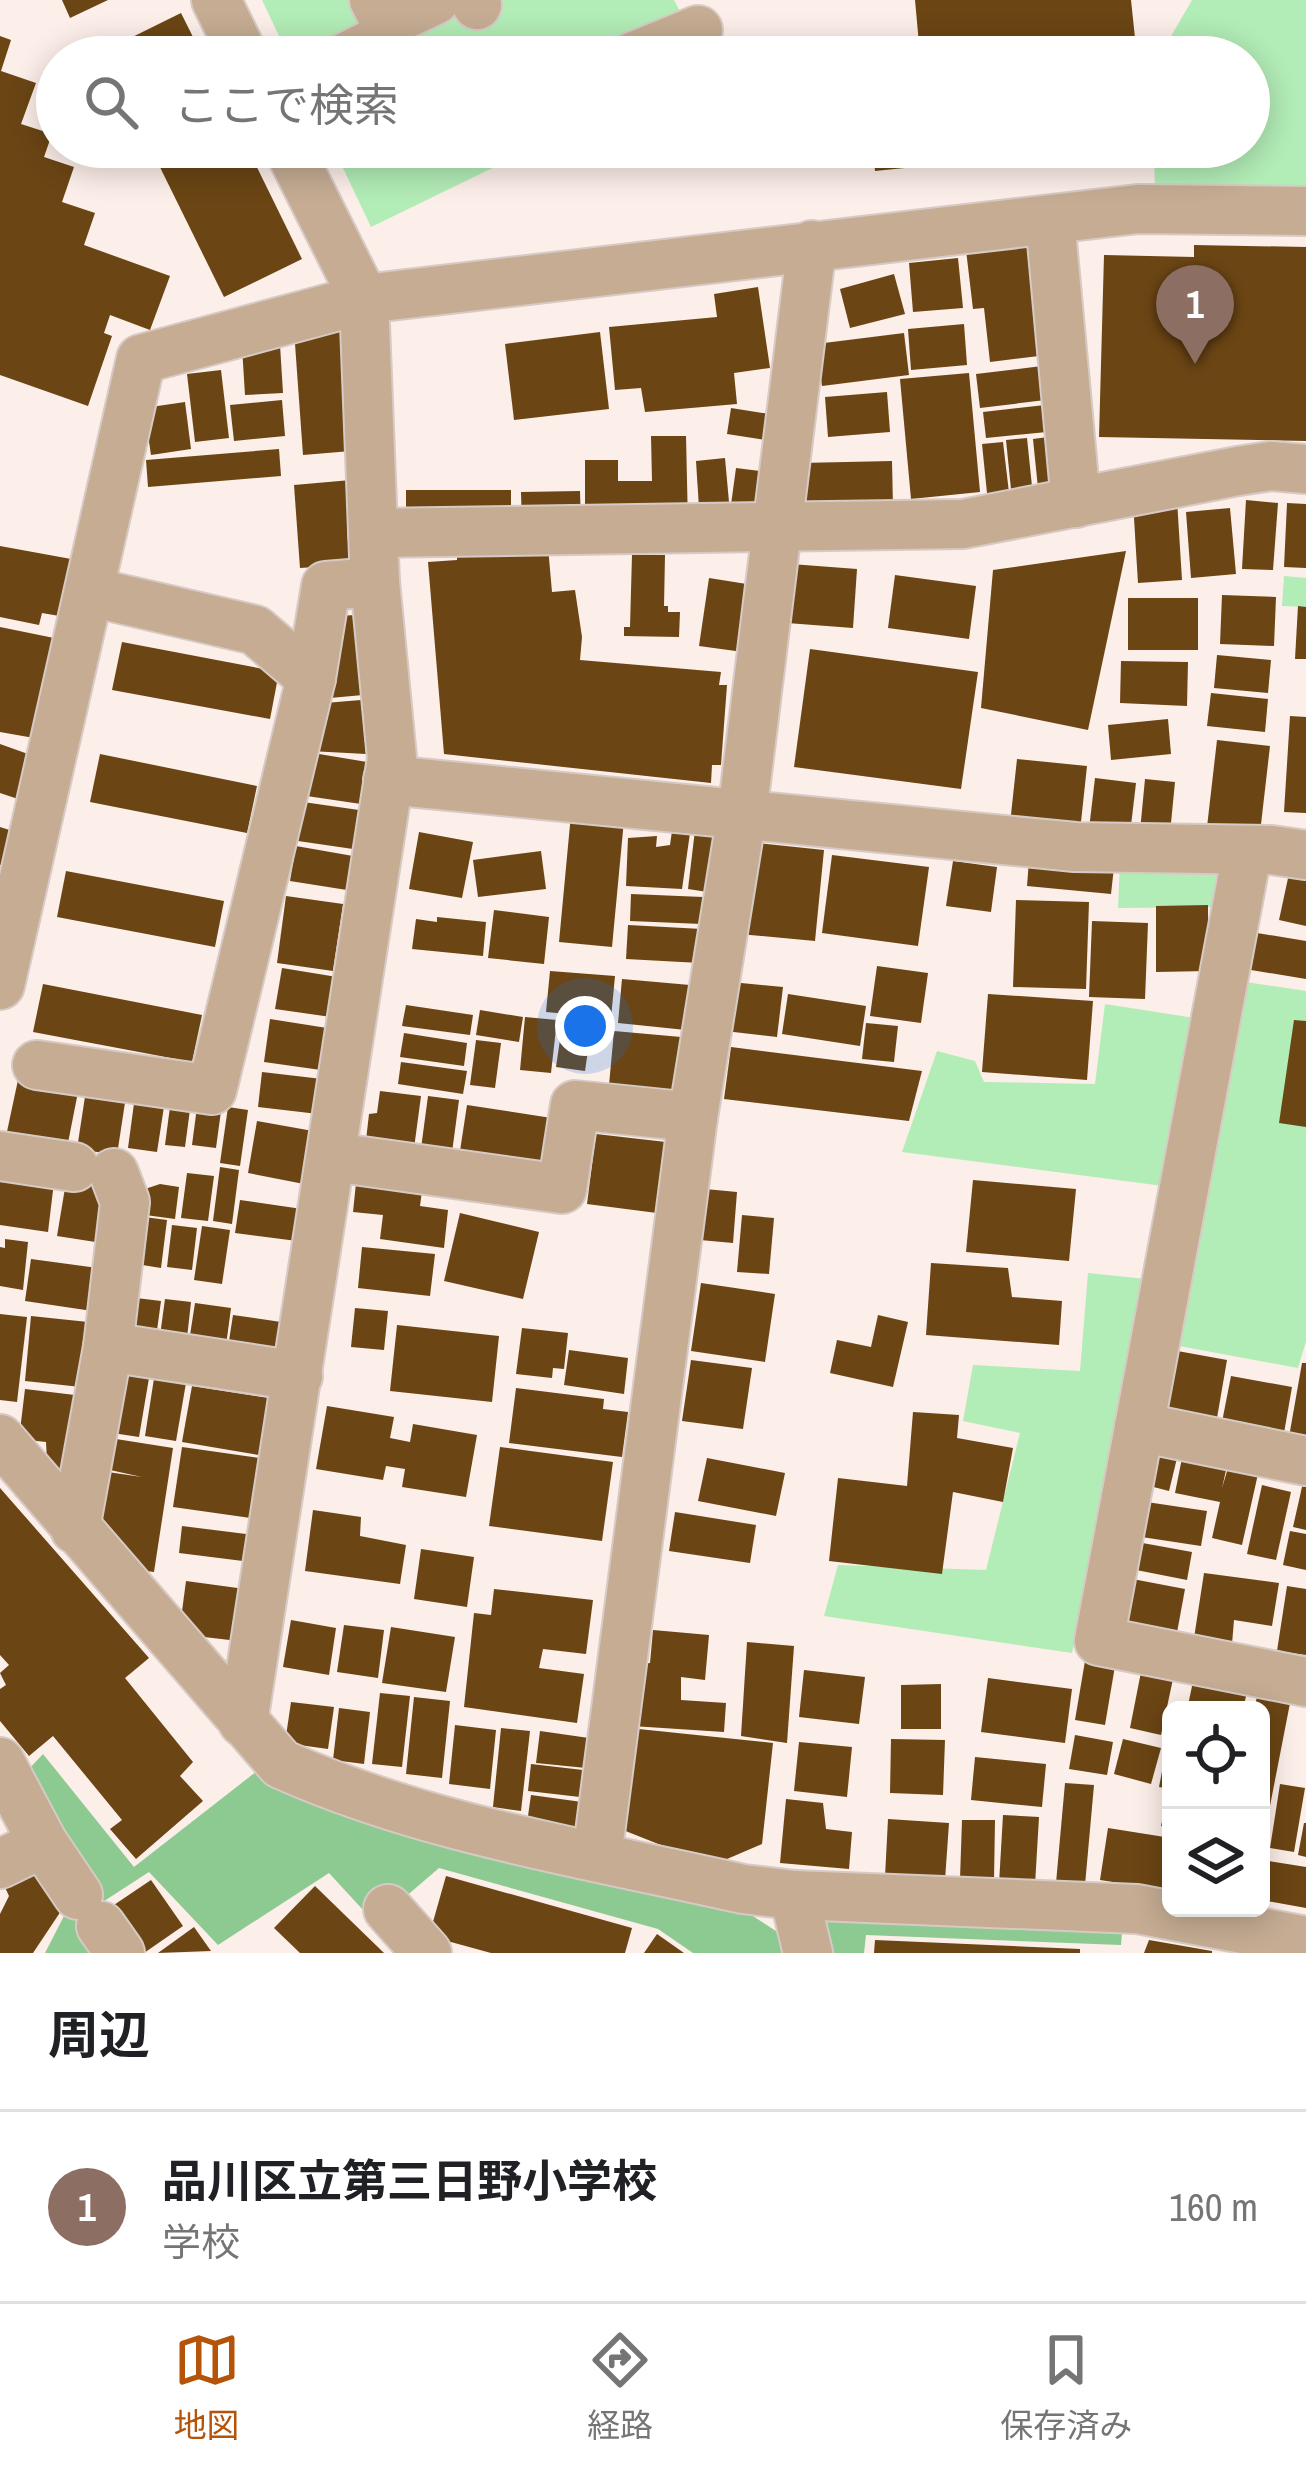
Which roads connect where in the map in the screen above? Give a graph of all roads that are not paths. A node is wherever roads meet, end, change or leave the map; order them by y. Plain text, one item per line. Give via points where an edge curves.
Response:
1 (216, 0) edge
2 (344, 0) edge
3 (462, 2) edge
4 (698, 29) edge
5 (234, 36) edge
6 (373, 36) edge
7 (662, 36) edge
8 (298, 168) edge
9 (1306, 211) edge
10 (1050, 220) junction
11 (812, 245) junction
12 (364, 299) junction
13 (1306, 469) edge
14 (1076, 502) junction
15 (777, 528) junction
16 (373, 533) junction
17 (375, 582) junction
18 (91, 592) junction
19 (311, 678) junction
20 (388, 780) junction
21 (742, 814) junction
22 (1247, 853) junction
23 (1306, 855) edge
24 (0, 985) edge
25 (37, 1065) dead end
26 (693, 1118) junction
27 (0, 1156) edge
28 (333, 1157) junction
29 (107, 1347) junction
30 (298, 1376) junction
31 (1139, 1427) junction
32 (0, 1439) edge
33 (1306, 1461) edge
34 (75, 1529) junction
35 (1306, 1682) edge
36 (243, 1722) junction
37 (0, 1762) edge
38 (43, 1843) junction
39 (597, 1856) junction
40 (0, 1864) edge
41 (794, 1895) junction
42 (388, 1909) dead end
43 (100, 1924) edge
44 (1306, 1941) edge
45 (427, 1953) edge
46 (808, 1953) edge

1 - 5 street
2 - 6 street via 360,32
3 - 6 street
4 - 7 street
8 - 12 street
9 - 10 street via 1138,209
10 - 11 street
10 - 14 street
11 - 12 street
11 - 15 street
12 - 16 street
12 - 18 street via 141,359
13 - 14 street via 1271,466
14 - 15 street via 963,524
15 - 16 street
15 - 21 street
16 - 17 street
17 - 19 street via 326,586
17 - 20 street
18 - 19 street via 255,630
18 - 24 street
19 - 25 street via 212,1090
20 - 21 street
20 - 28 street
21 - 22 street via 1075,848
21 - 26 street
22 - 23 street
22 - 31 street
26 - 28 street via 575,1106 562,1189
26 - 39 street
27 - 29 street via 94,1170 125,1202
28 - 30 street
29 - 30 street
29 - 34 street
30 - 36 street
31 - 33 street
31 - 35 street via 1099,1641
32 - 34 street
34 - 36 street
36 - 39 street via 281,1764 332,1786
37 - 38 street
38 - 40 street
38 - 43 street
39 - 41 street
41 - 44 street via 1137,1909
41 - 46 street
42 - 45 street

